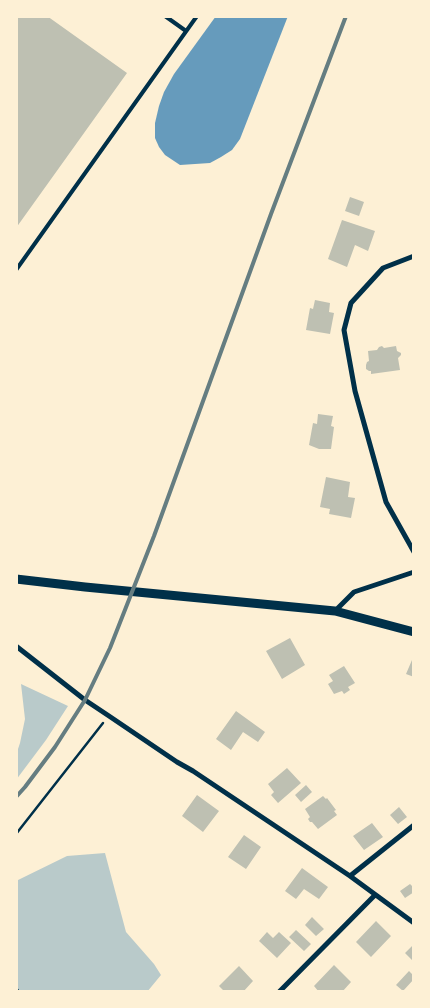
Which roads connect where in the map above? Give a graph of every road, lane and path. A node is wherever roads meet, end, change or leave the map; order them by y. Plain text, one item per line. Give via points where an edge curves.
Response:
1 (165, 16) edge
2 (198, 16) edge
3 (186, 31) junction
4 (414, 256) edge
5 (16, 270) edge
6 (414, 552) edge
7 (414, 572) edge
8 (16, 579) edge
9 (335, 611) junction
10 (414, 632) edge
11 (16, 646) edge
12 (108, 716) junction
13 (414, 825) edge
14 (16, 834) edge
15 (350, 876) junction
16 (375, 895) junction
17 (414, 923) edge
18 (16, 988) edge
19 (19, 992) edge
20 (279, 992) edge

1 - 3 lane
2 - 3 lane
3 - 5 lane
4 - 6 street via 384,268 350,303 344,330 355,391 386,502
7 - 9 street via 354,592
8 - 9 street
9 - 10 street
11 - 12 street
12 - 14 path
12 - 15 street
13 - 15 street
15 - 16 street
16 - 17 street
16 - 20 street
18 - 19 path

